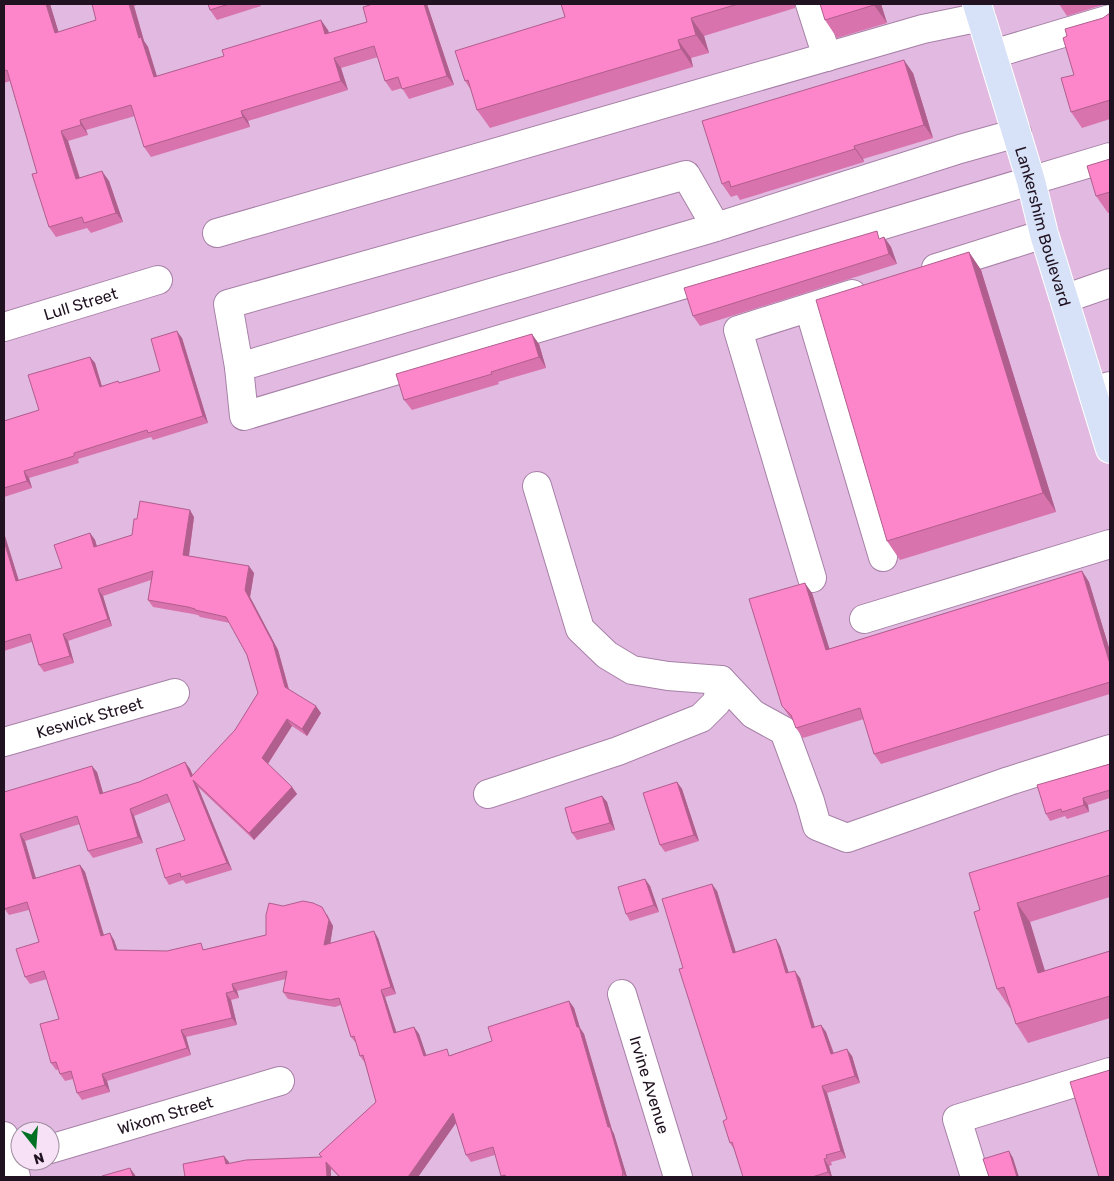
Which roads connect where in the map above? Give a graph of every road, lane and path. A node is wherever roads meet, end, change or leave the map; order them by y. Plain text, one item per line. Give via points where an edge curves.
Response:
1 (810, 4) edge
2 (979, 10) edge
3 (1110, 19) edge
4 (993, 54) junction
5 (827, 57) junction
6 (1017, 133) junction
7 (1110, 157) edge
8 (1031, 181) junction
9 (716, 227) junction
10 (217, 234) dead end
11 (1044, 234) junction
12 (913, 275) edge
13 (158, 280) dead end
14 (1110, 283) edge
15 (875, 287) edge
16 (1064, 299) junction
17 (809, 308) junction
18 (4, 327) edge
19 (239, 367) junction
20 (1101, 389) edge
21 (1110, 449) edge
22 (537, 486) dead end
23 (1110, 544) edge
24 (883, 558) edge
25 (812, 578) dead end
26 (864, 619) dead end
27 (721, 680) junction
28 (175, 693) dead end
29 (4, 742) edge
30 (1110, 749) edge
31 (488, 794) dead end
32 (622, 994) dead end
33 (1110, 1072) edge
34 (280, 1081) dead end
35 (60, 1146) edge
36 (678, 1177) edge
37 (975, 1177) edge

1 - 5 street
2 - 4 main road, Lankershim Boulevard
2 - 5 street
3 - 4 street
4 - 6 main road, Lankershim Boulevard
5 - 10 street
6 - 8 main road, Lankershim Boulevard
6 - 9 street
7 - 8 street
8 - 11 main road, Lankershim Boulevard
8 - 19 street via 244,416
9 - 19 street
9 - 19 street via 686,175 228,304
11 - 12 street
11 - 16 main road, Lankershim Boulevard
13 - 18 street, Lull Street
14 - 16 street
15 - 17 street
16 - 20 main road, Lankershim Boulevard
17 - 24 street
17 - 25 street via 738,330
20 - 21 main road, Lankershim Boulevard
22 - 27 street via 580,629 607,655 632,670
23 - 26 street
27 - 30 street via 753,714 784,731 817,826 847,838
27 - 31 street via 717,702 701,718 618,752
28 - 29 street, Keswick Street
32 - 36 street, Irvine Avenue
33 - 37 street via 957,1119
34 - 35 street, Wixom Street

